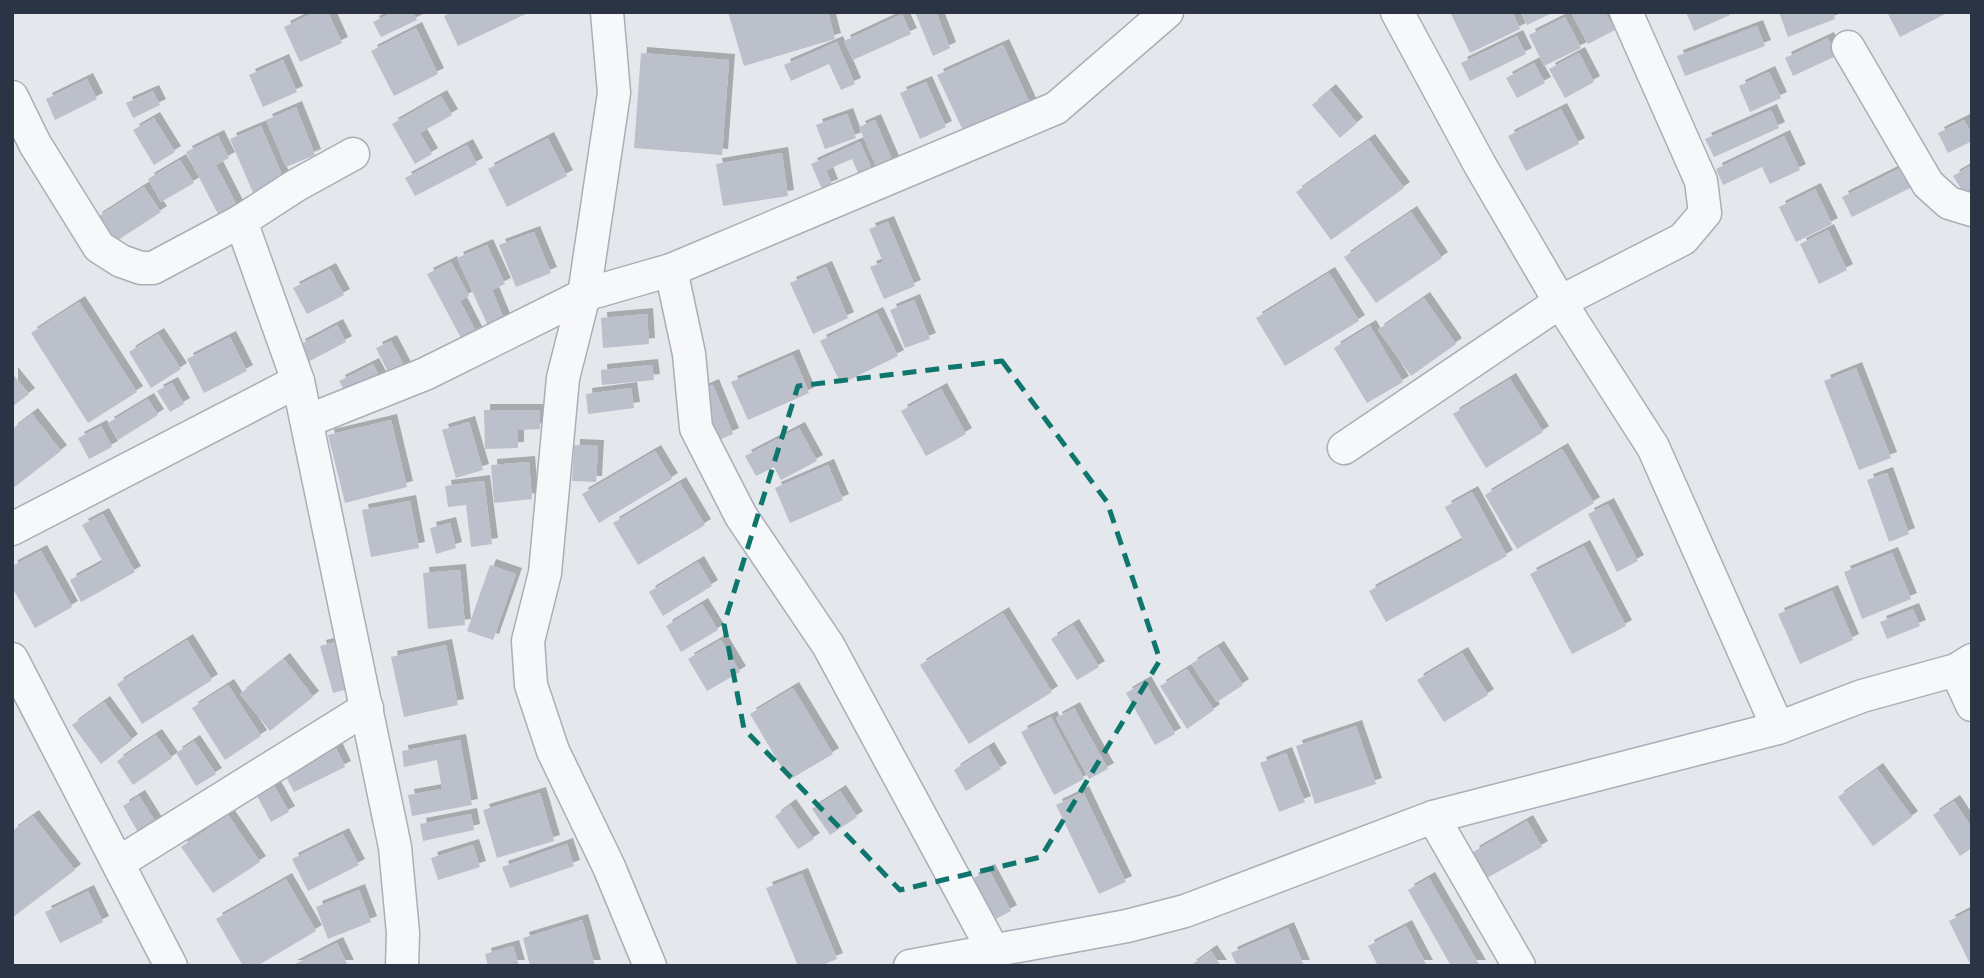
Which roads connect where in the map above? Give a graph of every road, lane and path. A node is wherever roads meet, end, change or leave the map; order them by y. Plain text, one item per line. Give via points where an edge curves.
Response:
1 (607, 12) edge
2 (1167, 12) edge
3 (1397, 12) edge
4 (1626, 12) edge
5 (1848, 47) dead end
6 (12, 97) edge
7 (353, 154) dead end
8 (1972, 210) edge
9 (241, 221) junction
10 (671, 270) junction
11 (584, 295) junction
12 (1560, 302) junction
13 (298, 381) junction
14 (307, 421) junction
15 (1344, 448) dead end
16 (12, 529) edge
17 (12, 659) edge
18 (1964, 665) edge
19 (1972, 705) edge
20 (367, 708) junction
21 (1778, 727) junction
22 (1433, 817) junction
23 (118, 863) junction
24 (993, 950) junction
25 (171, 966) edge
26 (402, 966) edge
27 (650, 966) edge
28 (910, 966) edge
29 (1519, 966) edge

1 - 11 street via 614,93
2 - 10 street via 1056,108
3 - 12 street
4 - 12 street via 1701,181 1705,214 1683,239
5 - 8 street via 1928,184 1949,203
6 - 9 street via 35,145 99,247 121,261 153,268
7 - 9 street
9 - 13 street
10 - 11 street
10 - 24 street via 689,354 696,428 741,516 828,645
11 - 14 street via 425,374
11 - 27 street via 563,378 545,573 528,640 531,685 553,751
12 - 15 street
12 - 21 street via 1653,447
13 - 14 street
13 - 16 street
14 - 20 street
17 - 23 street
18 - 19 street
18 - 21 street
20 - 23 street
20 - 26 street via 396,846
21 - 22 street
22 - 24 street via 1185,911
22 - 29 street
23 - 25 street
24 - 28 street

